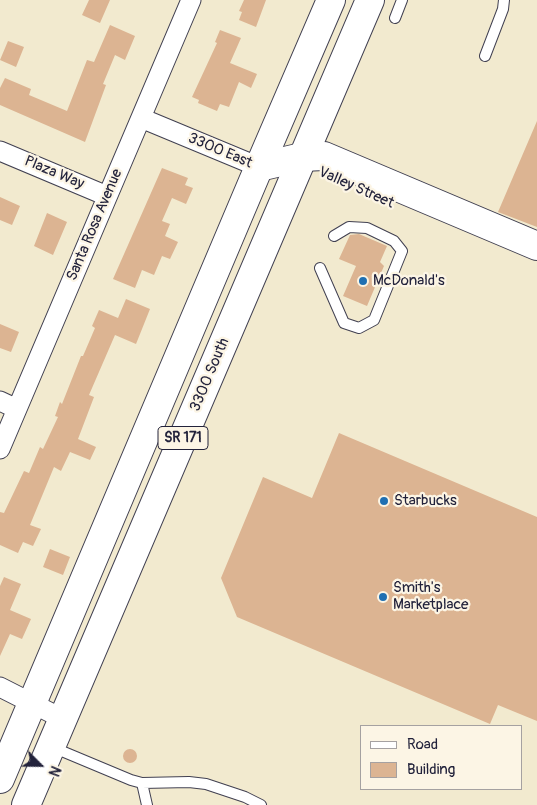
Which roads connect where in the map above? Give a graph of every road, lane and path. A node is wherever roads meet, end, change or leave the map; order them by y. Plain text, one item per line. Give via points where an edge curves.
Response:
1 (191, 0) edge
2 (331, 0) edge
3 (370, 0) edge
4 (402, 0) edge
5 (504, 0) edge
6 (395, 18) dead end
7 (485, 56) dead end
8 (141, 118) junction
9 (0, 150) edge
10 (302, 157) junction
11 (259, 167) junction
12 (108, 196) junction
13 (334, 236) dead end
14 (537, 246) edge
15 (537, 264) edge
16 (320, 268) dead end
17 (0, 401) edge
18 (17, 409) junction
19 (0, 449) edge
20 (0, 687) edge
21 (31, 703) junction
22 (63, 719) junction
23 (51, 747) junction
24 (0, 779) edge
25 (142, 782) junction
26 (26, 805) edge
27 (147, 805) edge
28 (261, 805) edge

1 - 8 street, Santa Rosa Avenue
2 - 11 main road, SR 171
3 - 10 main road, 3300 South / SR 171
4 - 6 lane
5 - 7 lane
8 - 11 street, 3300 East
8 - 12 street, Santa Rosa Avenue
9 - 12 street, Plaza Way
10 - 11 main road, 3300 East
10 - 14 main road, Valley Street via 324,156
10 - 15 main road, Valley Street via 316,173
10 - 22 main road, 3300 South / SR 171
11 - 21 main road, SR 171
12 - 18 street, Santa Rosa Avenue
13 - 16 lane via 349,227 367,228 394,241 402,251 374,320 359,328 344,323
17 - 18 street
18 - 19 street, Santa Rosa Avenue
20 - 21 street
21 - 22 street
21 - 24 main road, SR 171
22 - 23 main road, 3300 South / SR 171
23 - 25 lane
23 - 26 main road, 3300 South / SR 171
25 - 27 lane
25 - 28 lane via 206,784

